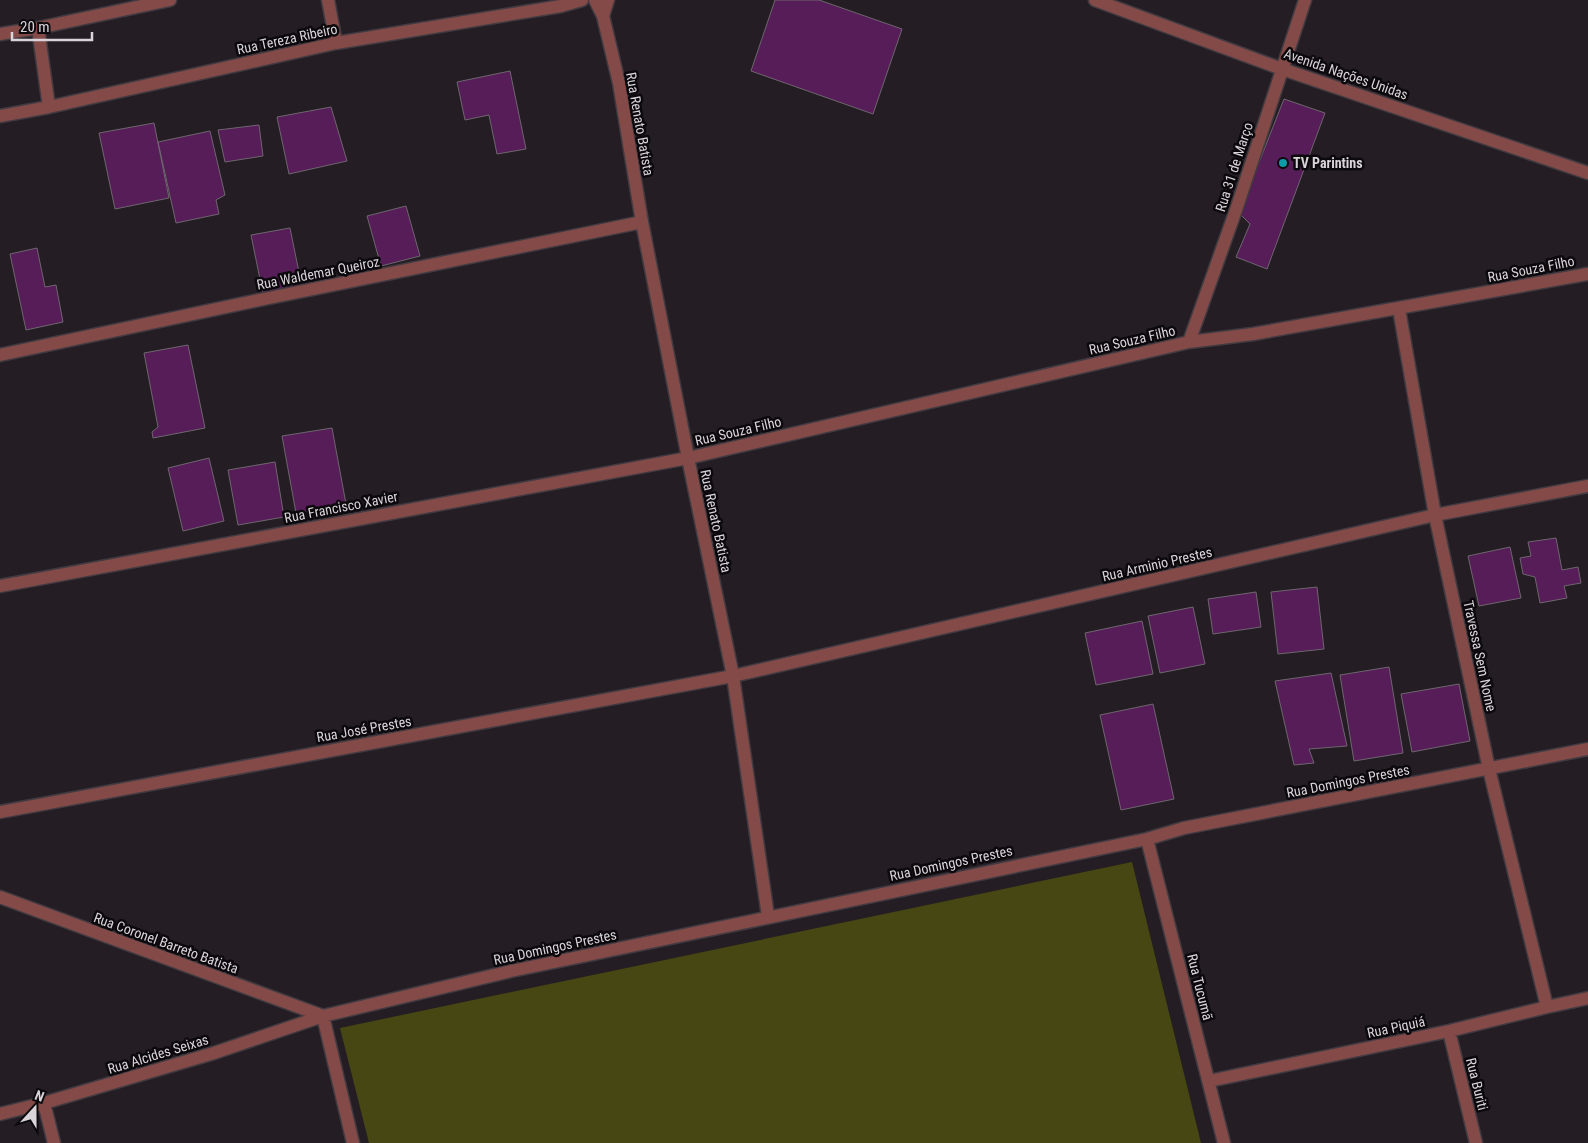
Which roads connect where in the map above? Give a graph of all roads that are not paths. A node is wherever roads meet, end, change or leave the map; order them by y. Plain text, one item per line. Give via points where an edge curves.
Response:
1 (170, 0) edge
2 (328, 0) edge
3 (582, 0) edge
4 (595, 0) edge
5 (608, 0) edge
6 (1095, 0) edge
7 (1305, 0) edge
8 (604, 16) junction
9 (38, 28) junction
10 (0, 34) edge
11 (336, 43) junction
12 (1282, 69) junction
13 (49, 107) junction
14 (0, 116) edge
15 (1588, 174) edge
16 (642, 222) junction
17 (1588, 274) edge
18 (1399, 309) junction
19 (1189, 342) junction
20 (0, 355) edge
21 (688, 458) junction
22 (1588, 486) edge
23 (1435, 515) junction
24 (0, 586) edge
25 (733, 676) junction
26 (1588, 749) edge
27 (1489, 769) junction
28 (0, 812) edge
29 (1147, 838) junction
30 (0, 897) edge
31 (768, 916) junction
32 (1588, 998) edge
33 (1547, 1006) junction
34 (322, 1016) junction
35 (1449, 1031) junction
36 (1209, 1081) junction
37 (44, 1103) junction
38 (0, 1114) edge
39 (54, 1143) edge
40 (353, 1143) edge
41 (1224, 1143) edge
42 (1476, 1143) edge

1 - 9 street
2 - 11 street
3 - 11 street, Rua Tereza Ribeiro
4 - 8 street, Rua Renato Batista
5 - 8 street, Rua Renato Batista
6 - 12 street, Avenida Nações Unidas
7 - 12 street, Rua 31 de Março
8 - 16 street, Rua Renato Batista
9 - 10 street
9 - 13 street
11 - 13 street, Rua Tereza Ribeiro
12 - 15 street, Avenida Nações Unidas
12 - 19 street, Rua 31 de Março
13 - 14 street, Rua Tereza Ribeiro
16 - 20 street, Rua Waldemar Queiroz
16 - 21 street, Rua Renato Batista
17 - 18 street, Rua Souza Filho
18 - 19 street, Rua Souza Filho
18 - 23 street, Travessa Sem Nome
19 - 21 street, Rua Souza Filho
21 - 24 street, Rua Francisco Xavier
21 - 25 street, Rua Renato Batista
22 - 23 street, Rua Arminio Prestes
23 - 25 street, Rua Arminio Prestes
23 - 27 street, Travessa Sem Nome
25 - 28 street, Rua José Prestes
25 - 31 street, Rua Renato Batista
26 - 27 street, Rua Domingos Prestes
27 - 29 street, Rua Domingos Prestes
27 - 33 street, Travessa Sem Nome
29 - 31 street, Rua Domingos Prestes
29 - 36 street, Rua Tucumã
30 - 34 street, Rua Coronel Barreto Batista
31 - 34 street, Rua Domingos Prestes via 511,971
32 - 33 street, Rua Piquiá
33 - 35 street, Rua Piquiá
34 - 37 street, Rua Alcides Seixas via 214,1053
34 - 40 street
35 - 36 street, Rua Piquiá
35 - 42 street, Rua Buriti
36 - 41 street, Rua Tucumã
37 - 38 street, Rua Alcides Seixas
37 - 39 street

